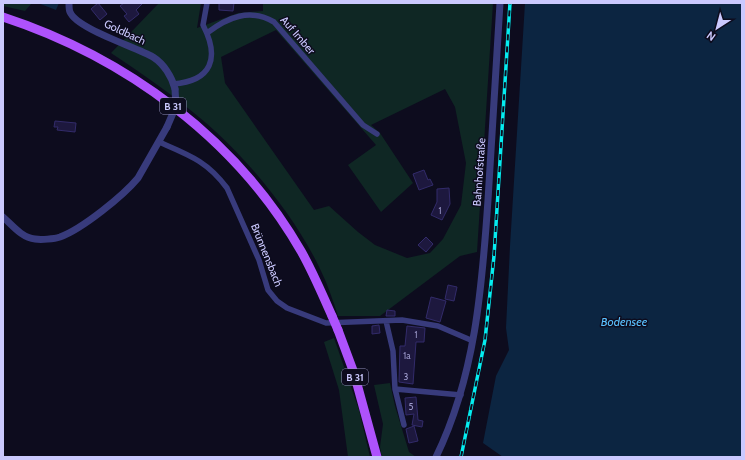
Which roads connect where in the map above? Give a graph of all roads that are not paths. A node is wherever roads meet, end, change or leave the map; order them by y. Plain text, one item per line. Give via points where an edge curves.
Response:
1 (69, 3) edge
2 (207, 3) edge
3 (500, 3) edge
4 (3, 17) edge
5 (207, 33) junction
6 (174, 87) junction
7 (377, 134) dead end
8 (160, 142) junction
9 (3, 217) edge
10 (386, 321) junction
11 (473, 341) junction
12 (394, 389) junction
13 (460, 395) junction
14 (404, 425) dead end
15 (376, 457) edge
16 (436, 457) edge

1 - 6 street, Goldbach via 69,12 81,23 154,58 166,70
2 - 5 street via 202,25
3 - 11 street, Bahnhofstraße via 484,256
4 - 15 main road, B 31, bridge via 49,33 100,58 148,87 208,136 252,182 300,251 332,316 354,373
5 - 6 street via 212,57 208,69 189,83
5 - 7 street, Auf Imber via 220,23 254,14 274,22 363,125
6 - 8 street, bridge via 176,106
8 - 9 street via 132,185 87,221 59,237 34,240 20,233
8 - 10 street, Brünnensbach via 198,159 220,178 227,188 259,260 268,290 278,301 287,308 326,323
10 - 11 street, Brünnensbach via 402,320 438,326
10 - 12 street via 393,351
11 - 13 street, Bahnhofstraße
12 - 13 street
12 - 14 street
13 - 16 street, Bahnhofstraße via 449,431

